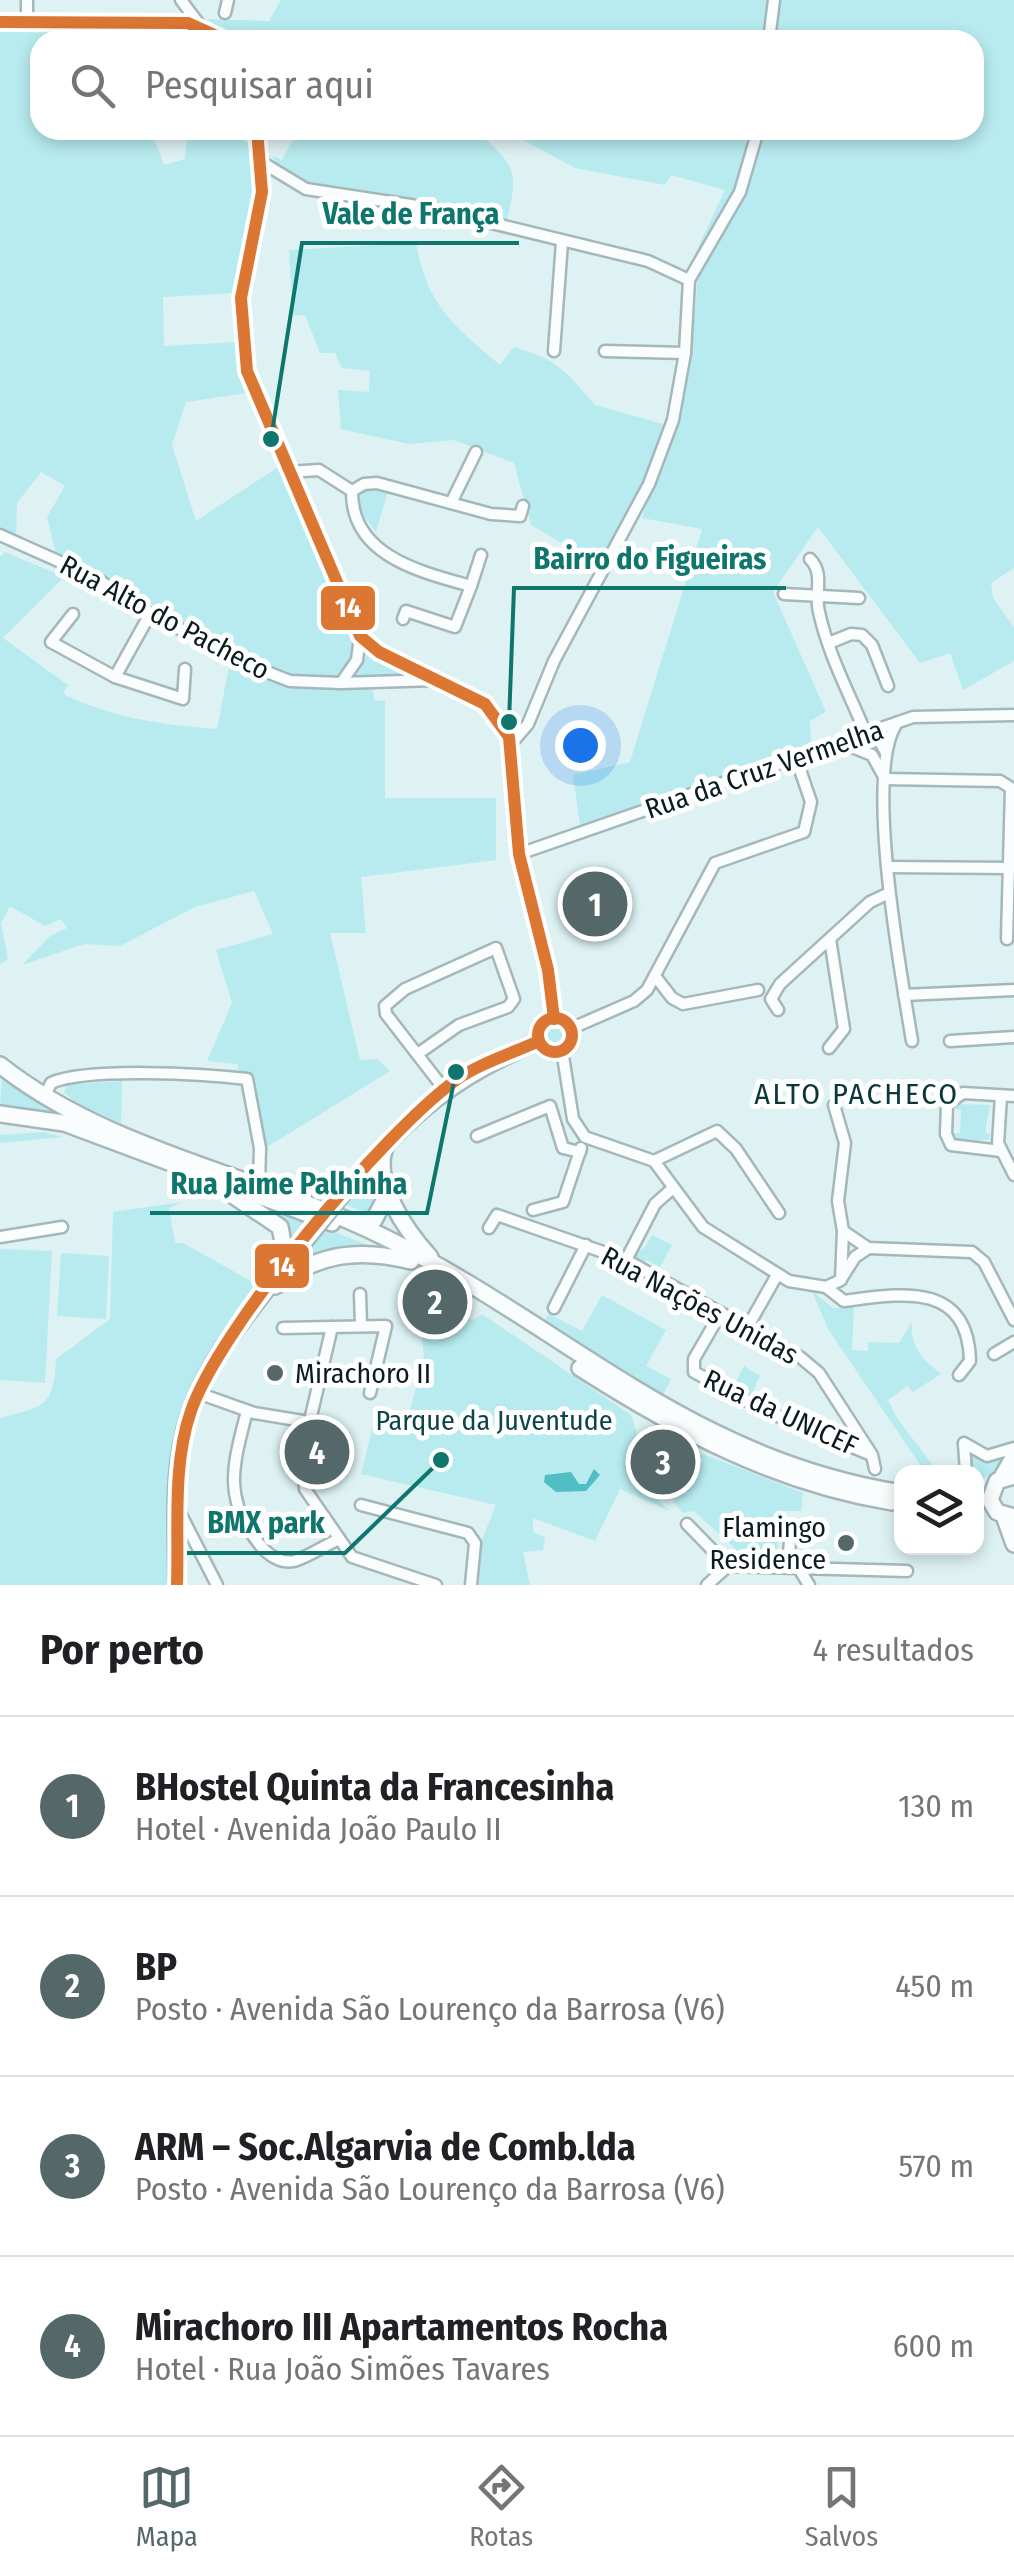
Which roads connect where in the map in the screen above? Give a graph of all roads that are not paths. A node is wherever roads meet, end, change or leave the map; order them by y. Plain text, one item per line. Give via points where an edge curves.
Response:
1 (27, 0) edge
2 (180, 0) edge
3 (228, 0) edge
4 (774, 0) edge
5 (225, 13) dead end
6 (0, 22) edge
7 (26, 22) junction
8 (173, 22) junction
9 (203, 28) junction
10 (183, 30) edge
11 (207, 30) edge
12 (770, 30) edge
13 (259, 140) edge
14 (755, 140) edge
15 (263, 162) junction
16 (562, 242) junction
17 (690, 280) junction
18 (554, 351) dead end
19 (605, 351) dead end
20 (685, 353) junction
21 (476, 452) dead end
22 (288, 472) junction
23 (352, 491) junction
24 (452, 502) junction
25 (524, 506) dead end
26 (0, 535) edge
27 (481, 555) dead end
28 (810, 559) dead end
29 (471, 586) junction
30 (784, 594) dead end
31 (817, 596) junction
32 (858, 598) dead end
33 (73, 614) dead end
34 (150, 614) junction
35 (403, 619) dead end
36 (360, 636) junction
37 (829, 643) junction
38 (185, 669) dead end
39 (115, 677) junction
40 (440, 680) junction
41 (341, 683) junction
42 (888, 686) dead end
43 (1014, 715) edge
44 (897, 722) junction
45 (871, 733) junction
46 (840, 743) junction
47 (512, 744) junction
48 (872, 754) junction
49 (886, 754) junction
50 (796, 758) junction
51 (885, 779) junction
52 (519, 854) junction
53 (887, 867) junction
54 (1010, 868) junction
55 (888, 894) junction
56 (830, 939) junction
57 (1007, 939) dead end
58 (508, 944) dead end
59 (496, 948) junction
60 (655, 976) junction
61 (758, 990) dead end
62 (1014, 990) edge
63 (904, 994) junction
64 (778, 1010) dead end
65 (554, 1018) junction
66 (570, 1029) junction
67 (1014, 1038) edge
68 (539, 1041) junction
69 (950, 1041) dead end
70 (912, 1042) dead end
71 (829, 1048) dead end
72 (562, 1050) junction
73 (419, 1054) junction
74 (0, 1065) edge
75 (444, 1089) junction
76 (1001, 1096) junction
77 (1014, 1096) edge
78 (43, 1098) junction
79 (834, 1106) dead end
80 (0, 1114) edge
81 (393, 1135) junction
82 (476, 1136) dead end
83 (585, 1137) junction
84 (1001, 1151) junction
85 (580, 1152) junction
86 (654, 1161) junction
87 (187, 1169) junction
88 (1014, 1175) edge
89 (353, 1180) junction
90 (259, 1184) junction
91 (672, 1188) junction
92 (533, 1210) dead end
93 (779, 1213) dead end
94 (350, 1220) junction
95 (62, 1227) dead end
96 (489, 1228) dead end
97 (842, 1231) junction
98 (0, 1237) edge
99 (586, 1246) junction
100 (868, 1248) junction
101 (626, 1260) junction
102 (411, 1261) junction
103 (776, 1275) junction
104 (452, 1276) junction
105 (840, 1280) junction
106 (826, 1288) junction
107 (360, 1294) dead end
108 (260, 1298) junction
109 (554, 1308) dead end
110 (720, 1314) junction
111 (1014, 1320) edge
112 (361, 1325) junction
113 (332, 1327) junction
114 (282, 1328) dead end
115 (747, 1328) junction
116 (1014, 1342) edge
117 (994, 1354) dead end
118 (959, 1375) dead end
119 (198, 1393) junction
120 (370, 1393) dead end
121 (247, 1411) junction
122 (309, 1422) junction
123 (1014, 1448) edge
124 (872, 1456) junction
125 (1014, 1456) edge
126 (966, 1465) edge
127 (875, 1469) dead end
128 (1004, 1479) edge
129 (894, 1491) edge
130 (894, 1501) edge
131 (361, 1505) dead end
132 (176, 1506) junction
133 (1005, 1515) edge
134 (687, 1524) dead end
135 (791, 1526) dead end
136 (337, 1540) junction
137 (1014, 1544) edge
138 (728, 1566) junction
139 (793, 1567) junction
140 (907, 1571) dead end
141 (176, 1585) edge
142 (217, 1585) edge
143 (436, 1585) edge
144 (471, 1585) edge
145 (707, 1585) edge
146 (809, 1585) edge

1 - 7 street
2 - 8 street
2 - 9 street
3 - 5 street
4 - 12 street
6 - 7 street
7 - 8 street
8 - 9 street
8 - 10 street
9 - 11 street
13 - 15 street
14 - 17 street via 740,192
15 - 16 street via 306,189 430,208
15 - 22 street via 241,336 251,384
16 - 17 street via 648,261
16 - 18 street
17 - 20 street
19 - 20 street
20 - 47 street via 674,420 649,484
21 - 24 street
22 - 23 street via 318,470
22 - 36 street
23 - 24 street via 378,483
23 - 29 street via 352,508 388,558
24 - 25 street via 520,516
26 - 34 street, Rua Alto do Pacheco via 94,577
27 - 29 street
28 - 31 street via 819,572
29 - 35 street via 455,628 406,612
30 - 31 street
31 - 32 street
31 - 37 street
33 - 39 street via 51,642
34 - 39 street
34 - 41 street, Rua Alto do Pacheco via 290,682
36 - 40 street via 378,652
36 - 41 street via 356,660
37 - 42 street via 862,635
37 - 45 street
38 - 39 street via 183,699
40 - 41 street, Rua Alto do Pacheco
40 - 47 street via 484,704
43 - 44 street, Rua da Cruz Vermelha
44 - 45 street, Rua da Cruz Vermelha
44 - 49 street
45 - 46 street, Rua da Cruz Vermelha
45 - 48 street
45 - 49 street
46 - 48 street
46 - 50 street, Rua da Cruz Vermelha
47 - 52 street
48 - 51 street
49 - 51 street
50 - 52 street, Rua da Cruz Vermelha
50 - 60 street via 811,802 804,832 710,866
51 - 53 street
51 - 54 street via 1006,784 1013,795
52 - 65 street
53 - 54 street
53 - 55 street
54 - 57 street
55 - 56 street
55 - 63 street
56 - 64 street via 773,992
56 - 71 street via 844,1029
58 - 59 street
59 - 73 street via 514,998 508,1007 458,1025
59 - 73 street via 390,997 386,1014
60 - 61 street via 683,1004
60 - 66 street via 634,1001
62 - 63 street
63 - 70 street
65 - 66 main road
65 - 68 main road via 542,1025
66 - 72 main road
67 - 69 street
68 - 72 main road via 548,1051
68 - 75 main road
72 - 83 street via 573,1118
73 - 75 street
74 - 78 main road
75 - 81 main road
76 - 77 street
76 - 84 street
76 - 84 street via 956,1094 947,1104 946,1134 958,1147
78 - 90 main road
78 - 90 street via 58,1080 246,1079 260,1148
79 - 97 street via 845,1143 838,1201
80 - 87 main road via 64,1123
81 - 89 main road
81 - 104 main road via 382,1156 389,1190 417,1242
82 - 85 street via 550,1106 563,1148
83 - 85 street
83 - 86 street
84 - 88 street
85 - 92 street via 563,1202
86 - 91 street
86 - 93 street via 717,1132
87 - 102 main road via 333,1223
87 - 108 main road via 280,1226 281,1259
89 - 94 main road via 375,1177 386,1199 374,1220
89 - 108 main road, bridge
90 - 94 main road
91 - 101 street via 655,1204
91 - 103 street via 704,1227
94 - 104 main road
95 - 98 street
96 - 99 street, Rua Nações Unidas via 497,1214
97 - 100 street
97 - 105 street
99 - 101 street, Rua Nações Unidas
99 - 109 street, Rua Nações Unidas
100 - 105 street
100 - 111 street via 972,1252
101 - 110 street, Rua Nações Unidas
102 - 108 main road via 364,1252 332,1256 298,1269
102 - 130 main road via 702,1441 816,1486
103 - 106 street
103 - 115 street
104 - 129 main road via 698,1428 813,1474
105 - 106 street
106 - 118 street via 844,1301 872,1295 944,1302 968,1344 970,1361
107 - 112 street
108 - 119 main road
110 - 115 street, Rua Nações Unidas
110 - 124 street, Rua da UNICEF via 694,1359 694,1372
112 - 113 street
112 - 120 street via 386,1326
113 - 114 street
113 - 122 street
115 - 124 street, Rua Nações Unidas via 819,1373
116 - 117 street
119 - 121 street
119 - 132 main road via 183,1439
121 - 122 street
121 - 136 street via 234,1501 261,1547 293,1562
122 - 136 street via 302,1478
123 - 126 street via 987,1456 964,1443
124 - 127 street, Rua Nações Unidas
125 - 128 main road
128 - 133 main road via 990,1500
131 - 144 street via 468,1533 476,1544
132 - 141 main road
132 - 142 street
133 - 137 main road
134 - 138 street
135 - 139 street
136 - 143 street via 364,1564
138 - 139 street
138 - 145 street
139 - 140 street
139 - 146 street

